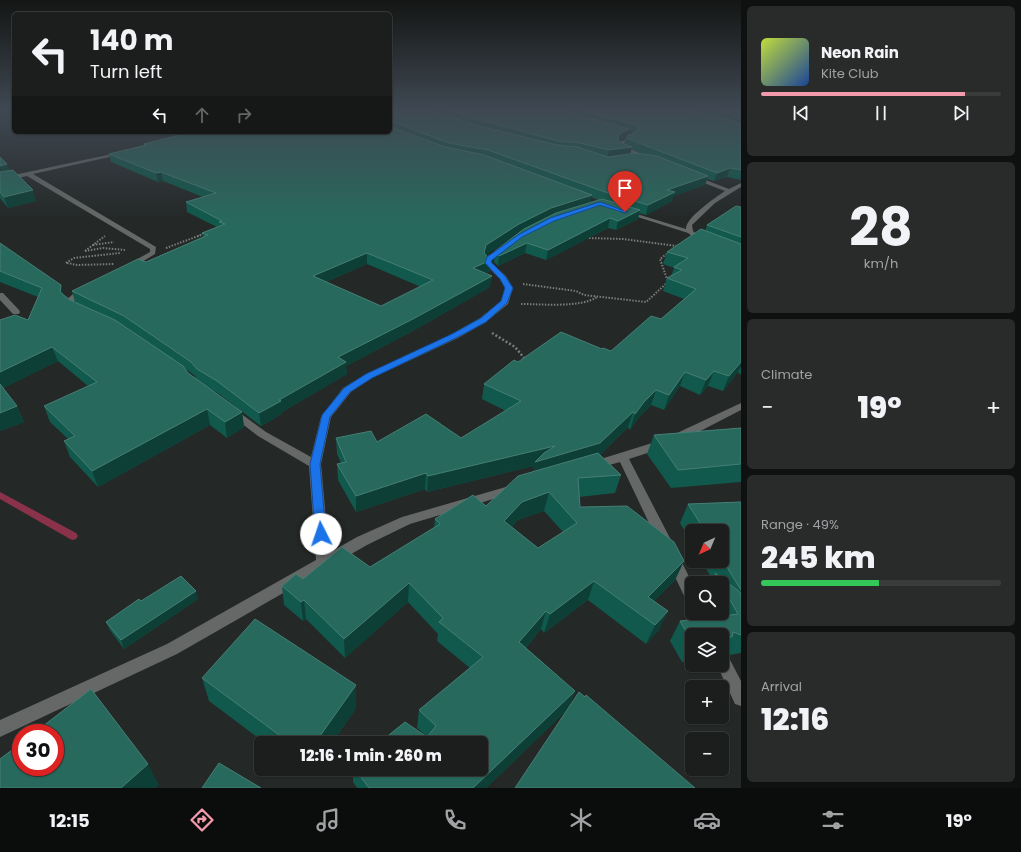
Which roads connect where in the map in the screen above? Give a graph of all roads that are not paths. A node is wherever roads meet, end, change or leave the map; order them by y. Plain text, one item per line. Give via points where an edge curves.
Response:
1 (619, 146) edge
2 (129, 152) edge
3 (634, 158) edge
4 (28, 174) junction
5 (688, 176) edge
6 (0, 180) edge
7 (741, 185) edge
8 (729, 191) junction
9 (622, 211) edge
10 (690, 232) junction
11 (698, 238) edge
12 (514, 240) edge
13 (123, 268) edge
14 (91, 285) edge
15 (0, 295) edge
16 (16, 312) dead end
17 (85, 313) edge
18 (224, 405) edge
19 (741, 406) edge
20 (623, 457) junction
21 (315, 464) junction
22 (585, 468) edge
23 (526, 485) edge
24 (323, 563) junction
25 (685, 584) edge
26 (728, 672) edge
27 (741, 698) edge
28 (0, 729) edge

1 - 3 street via 655,162
2 - 4 street
4 - 6 street
4 - 13 street via 112,222 153,250
5 - 8 street
7 - 8 street
8 - 10 street via 703,208 689,225
9 - 10 street
10 - 11 street
12 - 21 street via 489,259 488,263 509,288 505,302 477,324 369,376 347,390 326,417
14 - 17 street via 69,301 69,304
15 - 16 street
18 - 21 street via 262,434
19 - 20 street via 690,433
20 - 22 street
20 - 25 street
21 - 24 street
23 - 24 street via 406,520
24 - 28 street via 172,649
26 - 27 street

